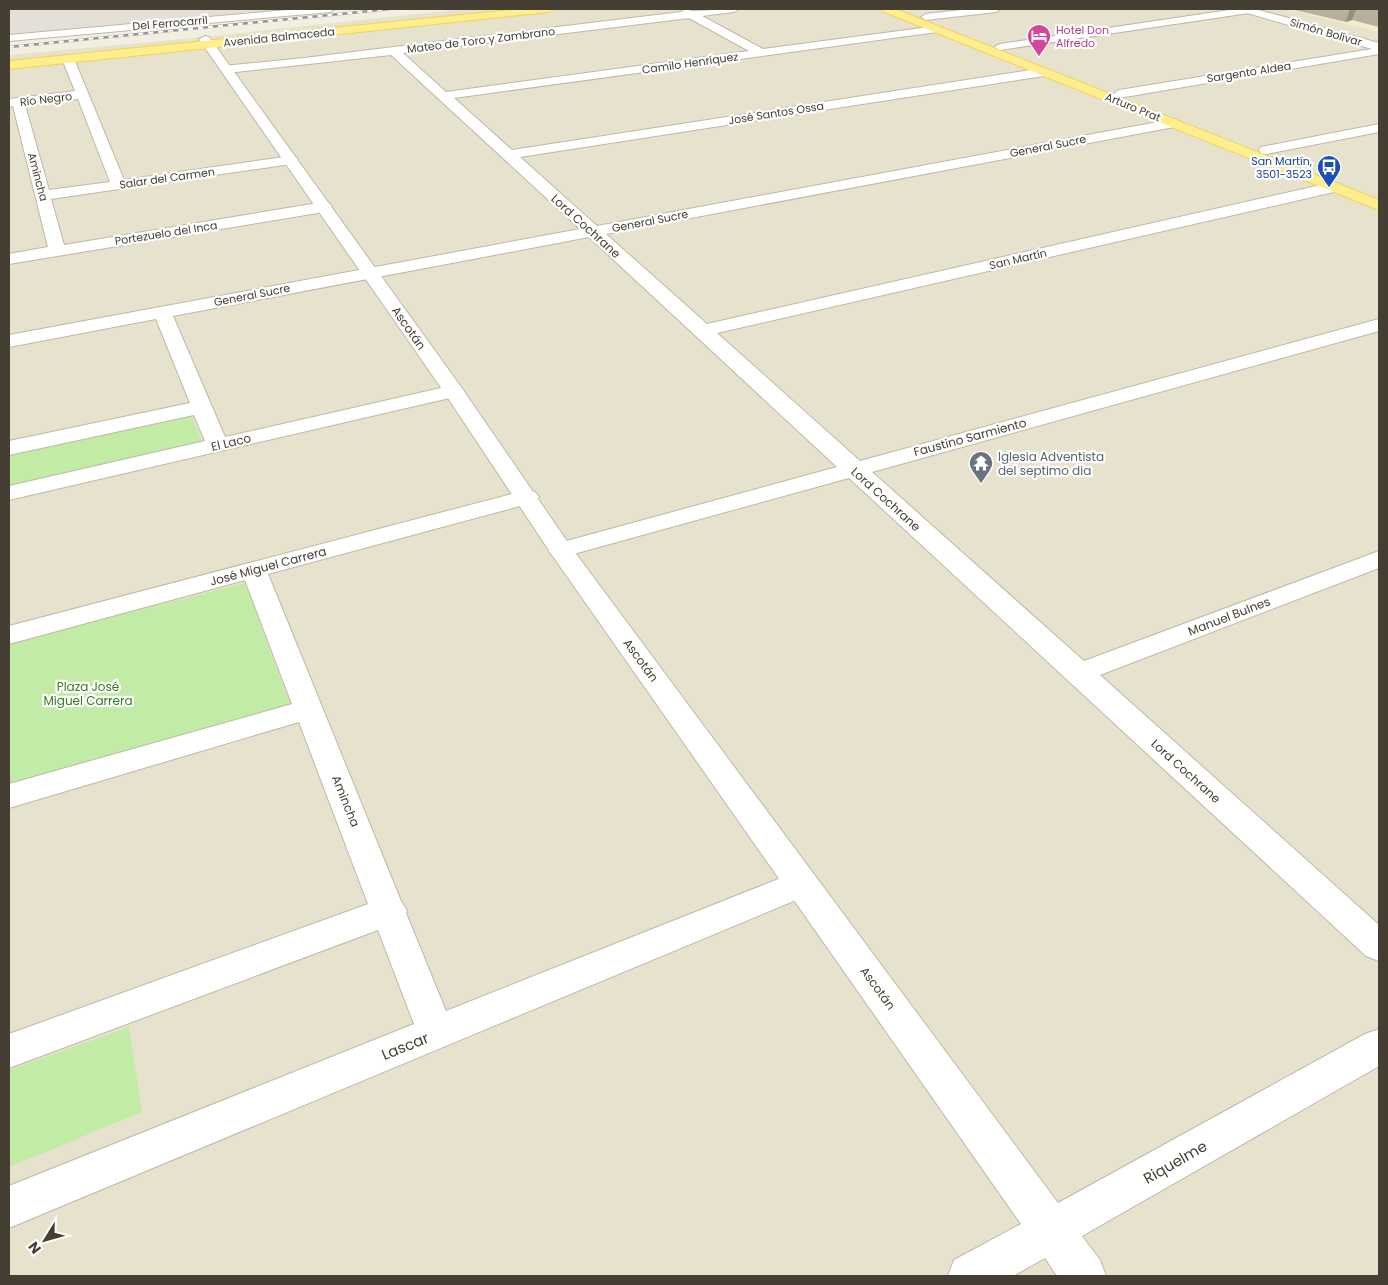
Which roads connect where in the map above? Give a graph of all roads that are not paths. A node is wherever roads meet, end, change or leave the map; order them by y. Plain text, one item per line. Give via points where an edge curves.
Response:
1 (316, 9) edge
2 (330, 9) edge
3 (498, 9) edge
4 (548, 9) edge
5 (734, 9) edge
6 (886, 9) edge
7 (905, 9) edge
8 (996, 9) edge
9 (1246, 9) edge
10 (684, 12) edge
11 (926, 17) junction
12 (446, 20) junction
13 (936, 29) junction
14 (9, 38) edge
15 (473, 41) junction
16 (207, 42) junction
17 (1000, 47) junction
18 (1379, 49) edge
19 (394, 51) junction
20 (762, 53) junction
21 (9, 59) edge
22 (68, 59) junction
23 (9, 65) edge
24 (227, 70) junction
25 (1044, 72) junction
26 (83, 94) junction
27 (1119, 94) junction
28 (443, 96) junction
29 (13, 103) edge
30 (1174, 123) junction
31 (1379, 128) edge
32 (1266, 150) junction
33 (508, 155) junction
34 (291, 160) junction
35 (119, 185) junction
36 (1334, 188) junction
37 (1379, 195) edge
38 (43, 196) junction
39 (1379, 205) edge
40 (324, 207) junction
41 (592, 232) junction
42 (57, 251) junction
43 (9, 259) edge
44 (371, 273) junction
45 (162, 312) junction
46 (1379, 325) edge
47 (702, 331) junction
48 (9, 341) edge
49 (454, 391) junction
50 (202, 407) junction
51 (218, 446) junction
52 (9, 448) edge
53 (854, 469) junction
54 (9, 493) edge
55 (527, 497) junction
56 (561, 550) junction
57 (1379, 559) edge
58 (254, 570) junction
59 (9, 635) edge
60 (1078, 673) junction
61 (309, 709) junction
62 (9, 796) edge
63 (801, 883) junction
64 (390, 911) junction
65 (1379, 946) edge
66 (436, 1033) junction
67 (1379, 1046) edge
68 (9, 1051) edge
69 (9, 1207) edge
70 (1053, 1231) junction
71 (970, 1276) edge
72 (1084, 1276) edge

1 - 2 street, Del Ferrocarril
1 - 14 street, Del Ferrocarril
3 - 16 main road, Avenida Balmaceda
4 - 12 main road, Avenida Balmaceda
5 - 10 street, Mateo de Toro y Zambrano
6 - 13 main road, Arturo Prat
7 - 11 main road, Arturo Prat
8 - 11 street
9 - 17 street
9 - 18 street, Simón Bolívar
10 - 15 street, Mateo de Toro y Zambrano
10 - 20 street
11 - 17 main road, Arturo Prat
12 - 15 street
12 - 16 main road, Avenida Balmaceda
13 - 20 street, Camilo Henríquez
13 - 25 main road, Arturo Prat
15 - 19 street, Mateo de Toro y Zambrano
16 - 21 main road, Avenida Balmaceda
16 - 22 main road, Avenida Balmaceda
16 - 24 street, Ascotán
17 - 27 main road, Arturo Prat
18 - 27 street, Sargento Aldea
19 - 24 street, Mateo de Toro y Zambrano
19 - 28 street, Lord Cochrane
20 - 28 street, Camilo Henríquez
22 - 23 main road, Avenida Balmaceda
22 - 26 street
24 - 34 street, Ascotán
25 - 30 main road, Arturo Prat
25 - 33 street, José Santos Ossa
26 - 29 street, Río Negro
26 - 35 street
27 - 32 main road, Arturo Prat
28 - 33 street, Lord Cochrane
29 - 38 street, Amincha
30 - 36 main road, Arturo Prat
30 - 41 street, General Sucre
31 - 32 street
32 - 37 main road, Arturo Prat
33 - 41 street, Lord Cochrane
34 - 35 street, Salar del Carmen
34 - 40 street, Ascotán
35 - 38 street, Salar del Carmen
36 - 39 main road, Arturo Prat
36 - 47 street, San Martín
38 - 42 street, Amincha
40 - 42 street, Portezuelo del Inca
40 - 44 street, Ascotán
41 - 44 street, General Sucre
41 - 47 street, Lord Cochrane
42 - 43 street, Portezuelo del Inca
44 - 45 street, General Sucre
44 - 49 street, Ascotán
45 - 48 street, General Sucre
45 - 50 street
46 - 53 street, Faustino Sarmiento
47 - 53 street, Lord Cochrane
49 - 51 street, El Laco
49 - 55 street, Ascotán
50 - 51 street
50 - 52 street
51 - 54 street, El Laco
53 - 56 street, Faustino Sarmiento
53 - 60 street, Lord Cochrane
55 - 56 street, Ascotán
55 - 58 street, José Miguel Carrera
56 - 63 street, Ascotán
57 - 60 street, Manuel Bulnes
58 - 59 street, José Miguel Carrera
58 - 61 street, Amincha
60 - 65 street, Lord Cochrane
61 - 62 street
61 - 64 street, Amincha
63 - 66 street, Lascar
63 - 70 street, Ascotán
64 - 66 street, Amincha
64 - 68 street
66 - 69 street, Lascar
67 - 70 street, Riquelme
70 - 71 street, Riquelme
70 - 72 street, Ascotán

